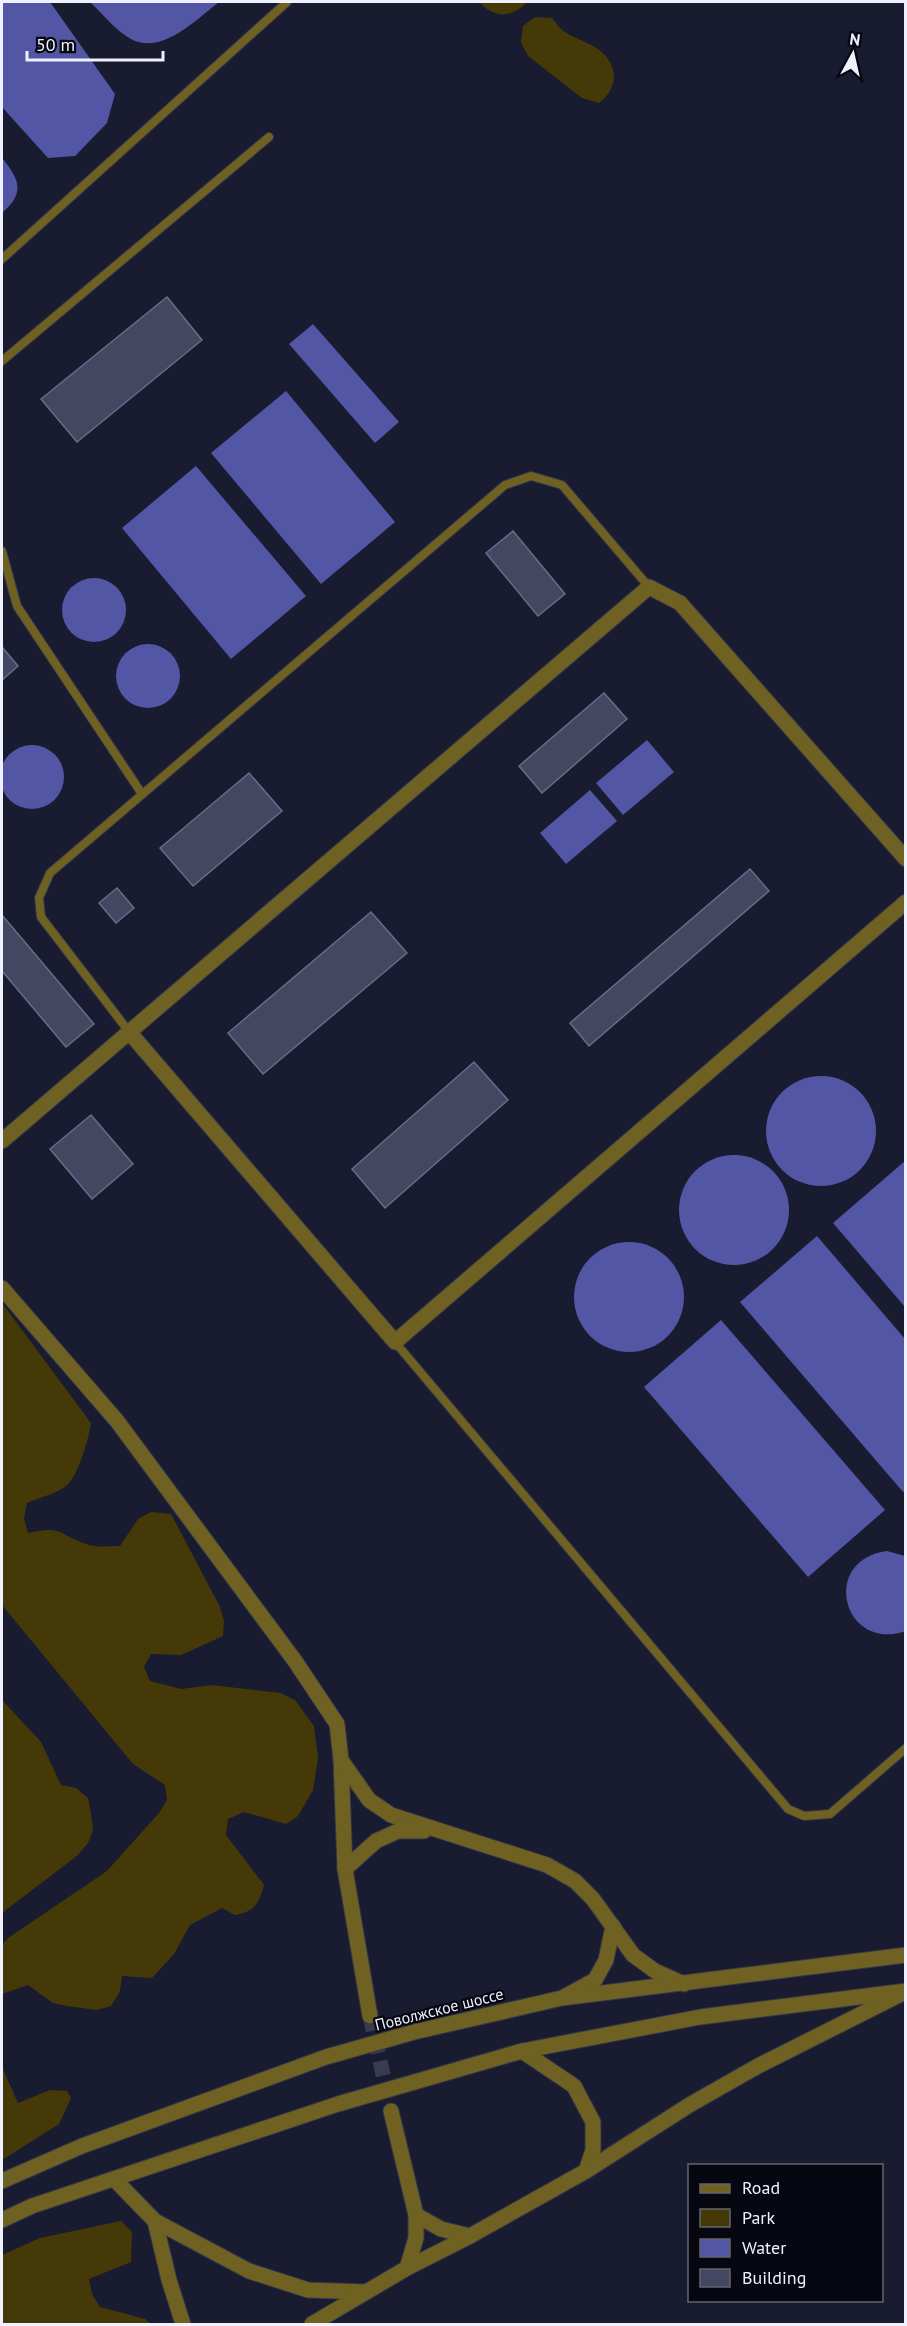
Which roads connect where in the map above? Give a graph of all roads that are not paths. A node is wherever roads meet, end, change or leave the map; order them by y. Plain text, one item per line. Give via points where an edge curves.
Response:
1 (288, 2) edge
2 (269, 137) dead end
3 (2, 259) edge
4 (2, 362) edge
5 (2, 551) edge
6 (649, 586) junction
7 (142, 794) junction
8 (906, 859) edge
9 (906, 902) edge
10 (130, 1033) junction
11 (2, 1141) edge
12 (2, 1288) edge
13 (395, 1342) junction
14 (906, 1748) edge
15 (341, 1760) junction
16 (439, 1832) junction
17 (345, 1869) junction
18 (613, 1926) junction
19 (906, 1955) edge
20 (684, 1984) junction
21 (906, 1991) edge
22 (562, 1998) junction
23 (370, 2016) tunnel mouth
24 (522, 2051) junction
25 (391, 2111) tunnel mouth
26 (585, 2171) junction
27 (114, 2179) junction
28 (2, 2181) edge
29 (416, 2216) junction
30 (2, 2220) edge
31 (155, 2221) junction
32 (470, 2236) junction
33 (407, 2268) junction
34 (366, 2292) junction
35 (183, 2325) edge
36 (312, 2325) edge

1 - 3 lane
2 - 4 lane
5 - 7 lane via 17,606
6 - 7 lane via 562,485 531,476 505,485
6 - 8 street via 680,603
6 - 10 street
7 - 10 lane via 50,873 39,898 41,917
9 - 13 street
10 - 11 street
10 - 13 street
12 - 15 street via 117,1421 296,1661 337,1724
13 - 14 lane via 788,1809 804,1816 830,1814
15 - 16 street via 369,1800 391,1815
15 - 17 street
16 - 17 street via 398,1831 376,1840
16 - 18 street via 547,1865 576,1881
17 - 23 street
18 - 20 street via 633,1955 655,1971
18 - 22 street via 606,1960 596,1980
19 - 20 street, Поволжское шоссе
20 - 22 street, Поволжское шоссе
21 - 24 street via 700,2017
21 - 26 street via 758,2066
22 - 28 street, Поволжское шоссе via 326,2056 82,2146
24 - 26 street via 574,2086 593,2122 593,2150
24 - 27 street via 338,2104
25 - 29 street
26 - 32 street
27 - 30 street
27 - 31 street
29 - 32 street via 441,2229
29 - 33 street via 416,2238
31 - 34 street via 249,2271 308,2290
31 - 35 street
32 - 33 street
33 - 34 street
34 - 36 street

